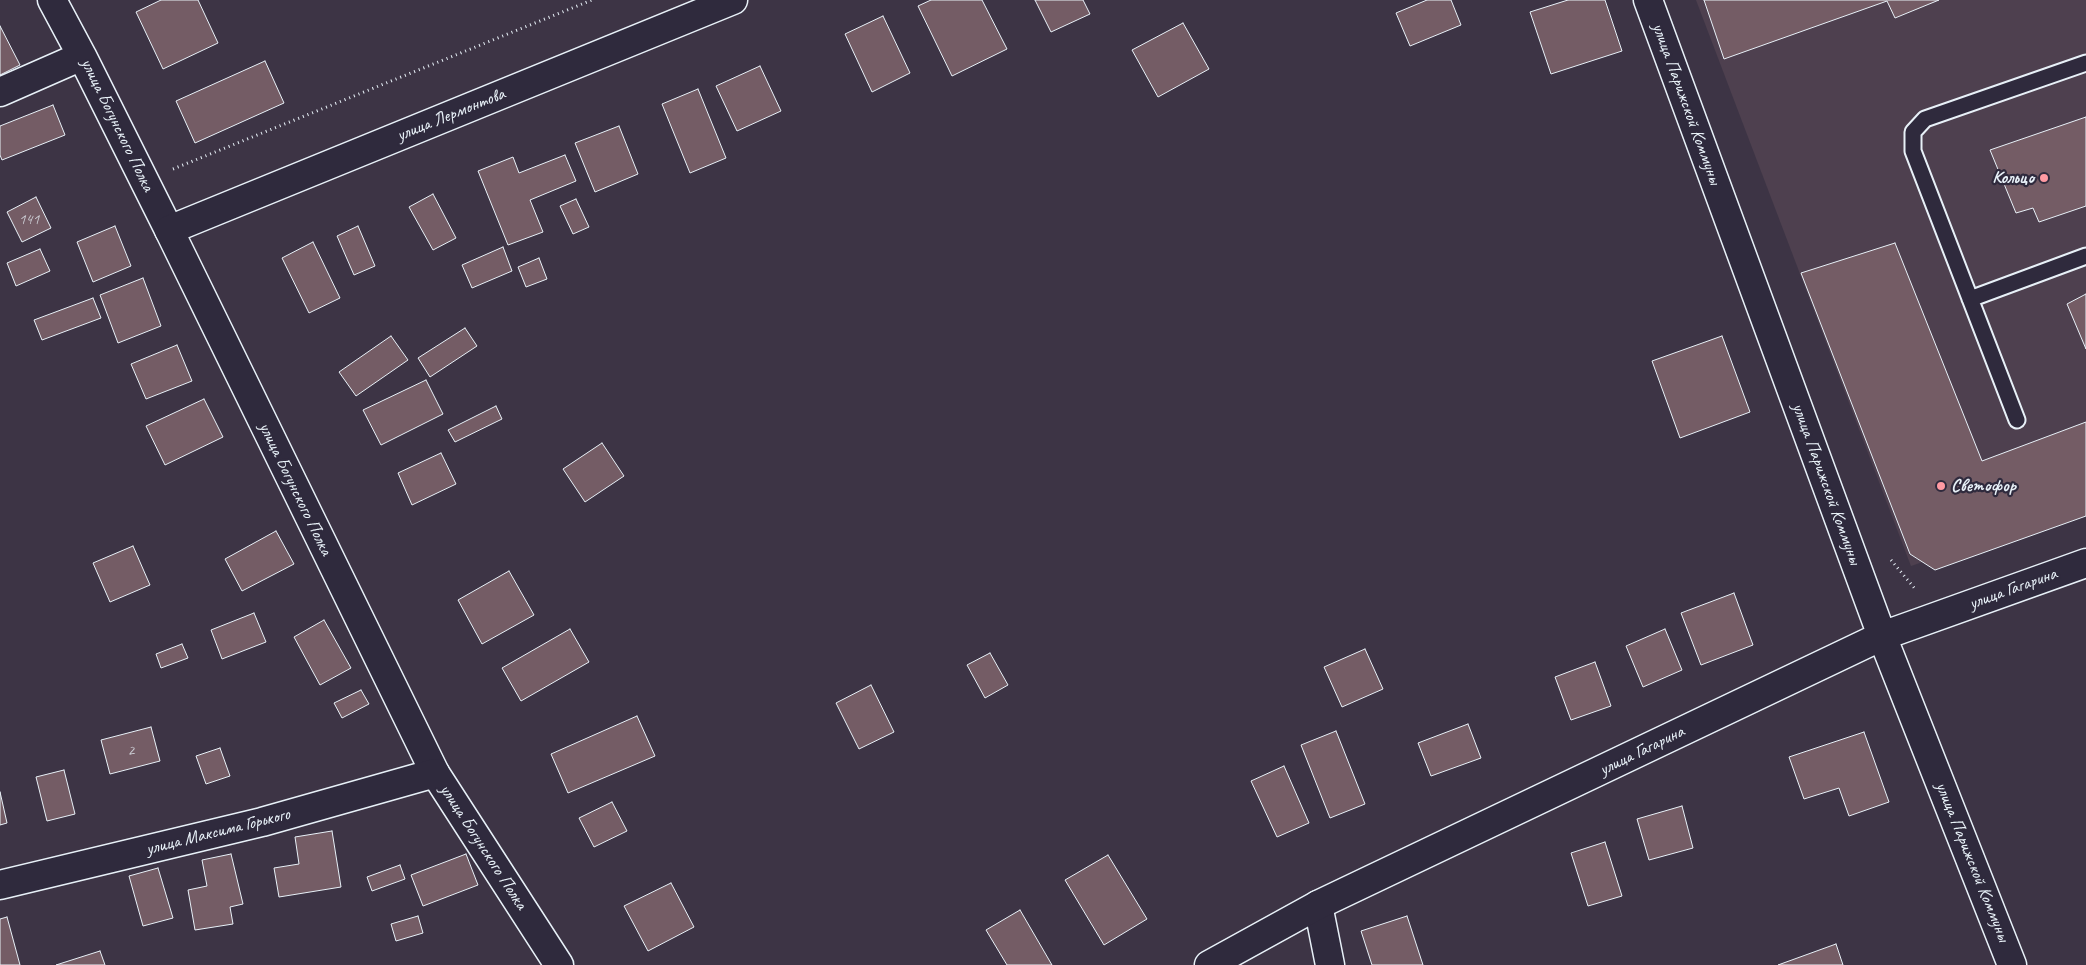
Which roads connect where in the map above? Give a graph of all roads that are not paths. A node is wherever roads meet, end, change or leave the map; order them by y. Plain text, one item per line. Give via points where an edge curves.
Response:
1 (52, 0) edge
2 (733, 0) edge
3 (1648, 0) edge
4 (82, 56) junction
5 (2086, 64) edge
6 (0, 92) edge
7 (169, 230) junction
8 (2086, 256) edge
9 (1970, 299) junction
10 (2017, 420) dead end
11 (2086, 563) edge
12 (1882, 636) junction
13 (435, 773) junction
14 (0, 885) edge
15 (1318, 905) junction
16 (559, 965) edge
17 (1209, 965) edge
18 (1330, 965) edge
19 (2012, 965) edge

1 - 4 street, улица Богунского Полка
2 - 7 street, улица Лермонтова
3 - 12 street, улица Парижской Коммуны
4 - 6 street
4 - 7 street, улица Богунского Полка
5 - 9 lane via 1925,119 1913,132 1913,151
7 - 13 street, улица Богунского Полка
8 - 9 lane
9 - 10 lane
11 - 12 street, улица Гагарина
12 - 15 street, улица Гагарина
12 - 19 street, улица Парижской Коммуны
13 - 14 street, улица Максима Горького via 262,822
13 - 16 street, улица Богунского Полка
15 - 17 street, улица Гагарина
15 - 18 street

